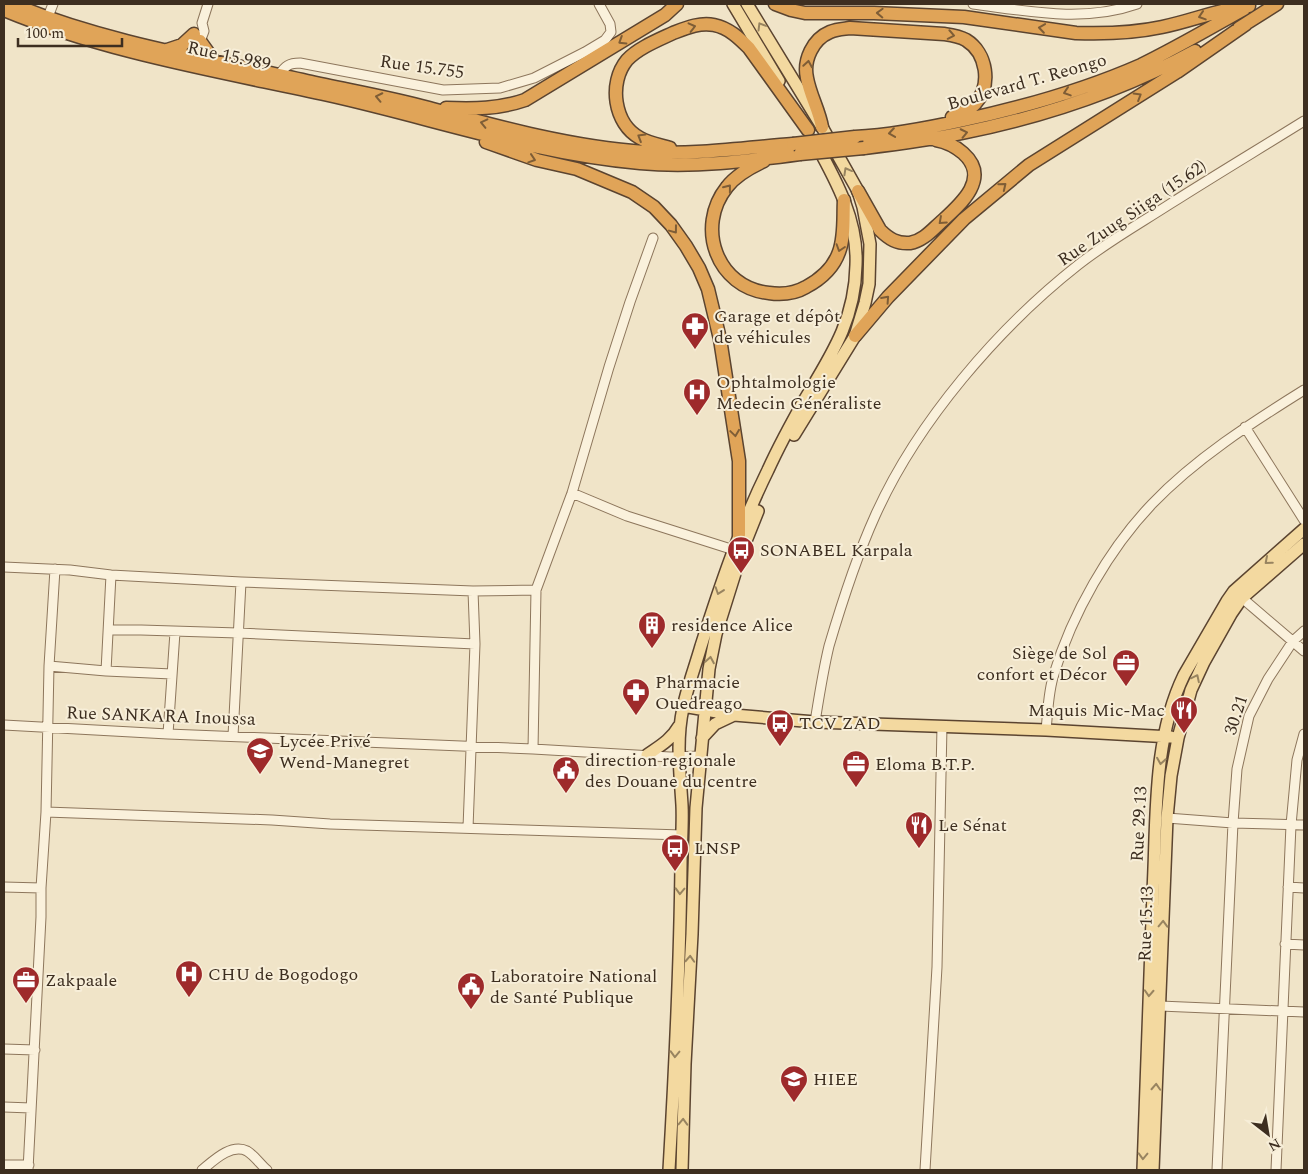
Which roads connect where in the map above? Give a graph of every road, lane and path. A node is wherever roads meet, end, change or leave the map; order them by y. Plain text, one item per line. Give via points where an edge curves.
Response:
1 (12, 4) edge
2 (53, 4) edge
3 (208, 4) edge
4 (599, 4) edge
5 (677, 4) edge
6 (733, 4) edge
7 (748, 4) edge
8 (775, 4) edge
9 (973, 4) edge
10 (1086, 4) edge
11 (1137, 4) edge
12 (1277, 4) edge
13 (1251, 5) edge
14 (1014, 6) edge
15 (4, 10) edge
16 (1092, 13) junction
17 (46, 22) junction
18 (1246, 24) junction
19 (197, 38) junction
20 (162, 51) junction
21 (188, 61) junction
22 (214, 62) junction
23 (279, 75) junction
24 (424, 113) junction
25 (1304, 121) edge
26 (822, 127) junction
27 (808, 130) junction
28 (928, 134) junction
29 (796, 149) junction
30 (704, 152) junction
31 (775, 157) junction
32 (858, 191) junction
33 (844, 200) junction
34 (653, 238) dead end
35 (855, 336) junction
36 (1304, 390) edge
37 (1245, 427) junction
38 (572, 493) junction
39 (1304, 520) edge
40 (1304, 529) edge
41 (739, 535) junction
42 (1304, 544) edge
43 (734, 550) junction
44 (4, 568) edge
45 (55, 569) junction
46 (112, 575) junction
47 (241, 582) junction
48 (536, 590) junction
49 (473, 591) junction
50 (1242, 598) junction
51 (109, 630) junction
52 (1304, 631) edge
53 (175, 632) junction
54 (238, 633) junction
55 (1293, 641) junction
56 (475, 644) junction
57 (1304, 651) edge
58 (49, 666) junction
59 (106, 671) junction
60 (172, 674) junction
61 (683, 706) junction
62 (705, 709) junction
63 (734, 715) junction
64 (815, 722) junction
65 (4, 724) edge
66 (680, 725) junction
67 (942, 726) junction
68 (47, 728) junction
69 (1046, 730) junction
70 (168, 734) junction
71 (1304, 734) edge
72 (233, 736) junction
73 (1165, 736) junction
74 (702, 738) junction
75 (1178, 738) junction
76 (472, 746) junction
77 (533, 749) junction
78 (647, 755) junction
79 (701, 756) junction
80 (678, 757) junction
81 (46, 812) junction
82 (1167, 818) junction
83 (1233, 823) junction
84 (1291, 824) junction
85 (1304, 825) edge
86 (468, 828) junction
87 (682, 835) junction
88 (4, 887) edge
89 (1288, 887) junction
90 (41, 888) junction
91 (1304, 888) edge
92 (1285, 944) junction
93 (1304, 945) edge
94 (1160, 1006) junction
95 (1224, 1009) junction
96 (1282, 1011) junction
97 (1304, 1012) edge
98 (4, 1049) edge
99 (35, 1050) junction
100 (4, 1107) edge
101 (31, 1108) junction
102 (4, 1164) edge
103 (29, 1168) edge
104 (202, 1170) edge
105 (267, 1170) edge
106 (668, 1170) edge
107 (682, 1170) edge
108 (925, 1170) edge
109 (1143, 1170) edge
110 (1153, 1170) edge
111 (1217, 1170) edge
112 (1276, 1170) edge

1 - 17 highway
2 - 17 street
3 - 19 street via 202,23 204,31
4 - 23 street, Rue 15.755 via 610,24 611,32 605,40 534,78 500,88 443,90 300,63 284,67
5 -> 24 highway via 525,100 486,109
6 - 27 main road
26 -> 7 main road
13 -> 8 highway via 1147,30 1094,34 964,17 805,12
9 - 14 street
10 - 16 street
11 - 16 street
12 - 18 highway
13 -> 28 highway, Boulevard T. Reongo via 1161,55 1116,75
14 - 16 street via 1050,14
15 - 17 highway, Rue 15.989
17 - 20 highway
17 - 21 highway, Rue 15.989 via 91,42
28 -> 18 highway via 963,133 1068,104 1172,64
35 -> 18 highway via 964,219 1030,165
19 - 20 highway
19 - 21 street
19 - 22 highway
20 - 21 highway
21 - 22 highway
21 - 24 highway, Rue 15.989 via 315,92
22 - 23 highway
24 -> 23 highway
30 -> 24 highway via 646,152 584,145 464,118
24 - 31 highway via 552,150 626,161 715,163
24 -> 41 highway via 537,160 577,169 609,181 654,207 671,224 699,268 708,289 720,340 739,461
25 - 64 street, Rue Zuug Siiga (15.62) via 1078,265 1000,336 936,412 903,462 875,515 829,648
26 -> 28 highway via 806,76 813,47 824,35 850,28 965,39 982,57 986,75 982,91 976,102 964,112
32 -> 26 main road
30 -> 27 highway via 680,150 639,138 619,113 616,100 618,81 627,60 662,38 704,24 726,29 749,48
27 - 33 main road
28 -> 29 highway, Boulevard T. Reongo, bridge via 855,137
28 - 29 highway, bridge via 864,148
28 -> 32 highway via 958,149 975,171 966,196 925,236 912,243 890,239 880,230
29 - 30 highway
29 - 31 highway
33 -> 31 highway via 843,240 839,253 834,265 818,281 782,294 751,290 741,284 724,269 715,249 711,229 715,207 727,187 742,174
32 - 35 main road via 870,244 869,284
33 - 41 main road via 855,242 856,264 849,314 838,343 794,418
34 - 38 street via 609,367
62 -> 35 main road via 716,634 756,513 800,425
36 - 37 street
37 - 39 street
37 - 69 street via 1152,504 1104,564 1053,675
38 - 43 street via 627,516
38 - 48 street
40 -> 73 main road, Rue 29.13 via 1234,592 1220,612 1178,688
41 - 43 main road
42 - 50 main road, Rue 15.13
43 -> 61 main road
44 - 45 street
45 - 46 street
45 - 58 street
46 - 47 street
46 - 51 street
47 - 49 street
47 - 54 street
48 - 49 street
48 - 77 street
49 - 56 street
50 - 55 street
75 -> 50 main road, Rue 15.13 via 1191,690 1220,632
51 - 53 street
51 - 59 street
52 - 55 street, 30.21 / 30.21
53 - 54 street
53 - 60 street
54 - 56 street
54 - 72 street
55 - 57 street
55 - 83 street, 30.21 / 30.21 via 1249,716 1238,769
56 - 76 street
58 - 59 street
58 - 68 street
59 - 60 street
60 - 70 street
61 - 62 main road
61 - 66 main road
62 - 63 main road
62 - 74 main road
63 - 64 main road
63 - 74 main road via 715,724
64 - 67 main road
65 - 68 street, Rue SANKARA Inoussa
66 - 78 main road via 673,736
66 - 80 main road
67 - 69 main road
67 - 108 street via 937,967
68 - 70 street, Rue SANKARA Inoussa
68 - 81 street
69 - 73 main road
70 - 72 street, Rue SANKARA Inoussa
71 - 84 street via 1297,760
72 - 76 street, Rue SANKARA Inoussa
73 - 75 main road
73 -> 109 main road, Rue 29.13 via 1159,772
74 - 79 main road
75 - 82 main road, Rue 15.13
76 - 77 street, Rue SANKARA Inoussa
76 - 86 street
77 - 78 street, Rue SANKARA Inoussa
78 - 80 street, Rue SANKARA Inoussa
79 - 80 street, Rue SANKARA Inoussa
107 -> 79 main road via 696,808
80 - 87 main road
81 - 86 street
81 - 90 street
82 - 83 street
94 -> 82 main road, Rue 15.13
83 - 84 street
83 - 95 street, 30.21
84 - 85 street
84 - 89 street
86 - 87 street
87 -> 106 main road
88 - 90 street
89 - 91 street
89 - 92 street
90 - 99 street
92 - 93 street
92 - 96 street
94 - 95 street
110 -> 94 main road, Rue 15.13
95 - 96 street
95 - 111 street, 30.21
96 - 97 street
96 - 112 street
98 - 99 street
99 - 101 street
100 - 101 street
101 - 103 street
102 - 103 street
104 - 105 street via 230,1150 239,1149 248,1151

